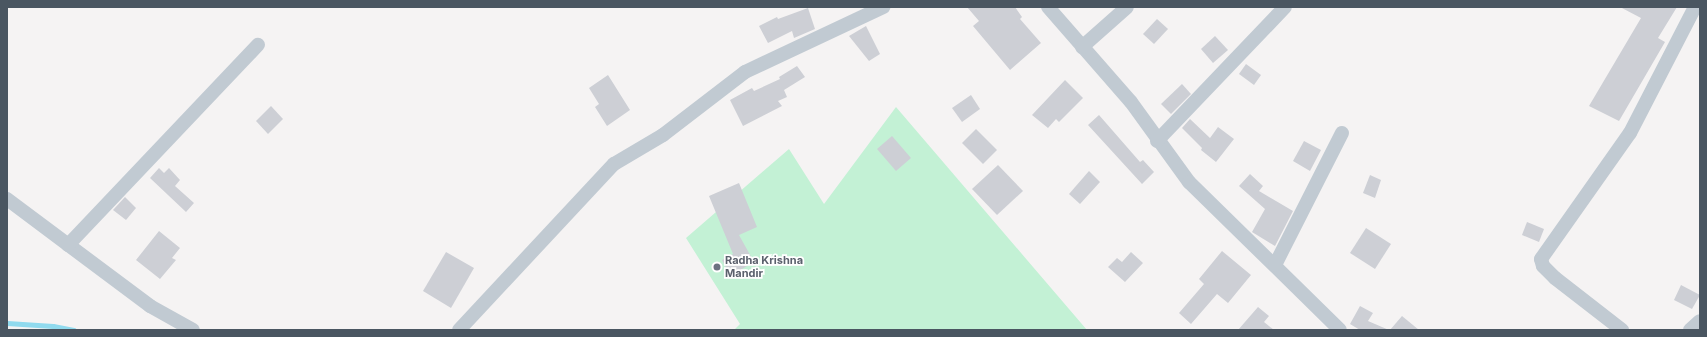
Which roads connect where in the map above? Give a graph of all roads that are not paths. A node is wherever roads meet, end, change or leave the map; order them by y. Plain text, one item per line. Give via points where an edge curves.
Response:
1 (883, 7) edge
2 (1048, 7) edge
3 (1126, 7) edge
4 (1285, 7) edge
5 (1695, 7) edge
6 (258, 45) dead end
7 (1082, 47) junction
8 (1342, 133) dead end
9 (1158, 142) junction
10 (7, 199) edge
11 (68, 245) junction
12 (1275, 265) junction
13 (1700, 321) edge
14 (193, 330) edge
15 (459, 330) edge
16 (1340, 330) edge
17 (1622, 330) edge
18 (1690, 330) edge

1 - 15 street via 745,72 663,135 614,164
2 - 7 street
3 - 7 street
4 - 9 street
5 - 17 street via 1630,133 1541,259 1543,266 1556,278
6 - 11 street
7 - 9 street via 1131,102
8 - 12 street
9 - 12 street via 1189,182
10 - 11 street
11 - 14 street via 150,306
12 - 16 street via 1285,278 1304,293
13 - 18 street

